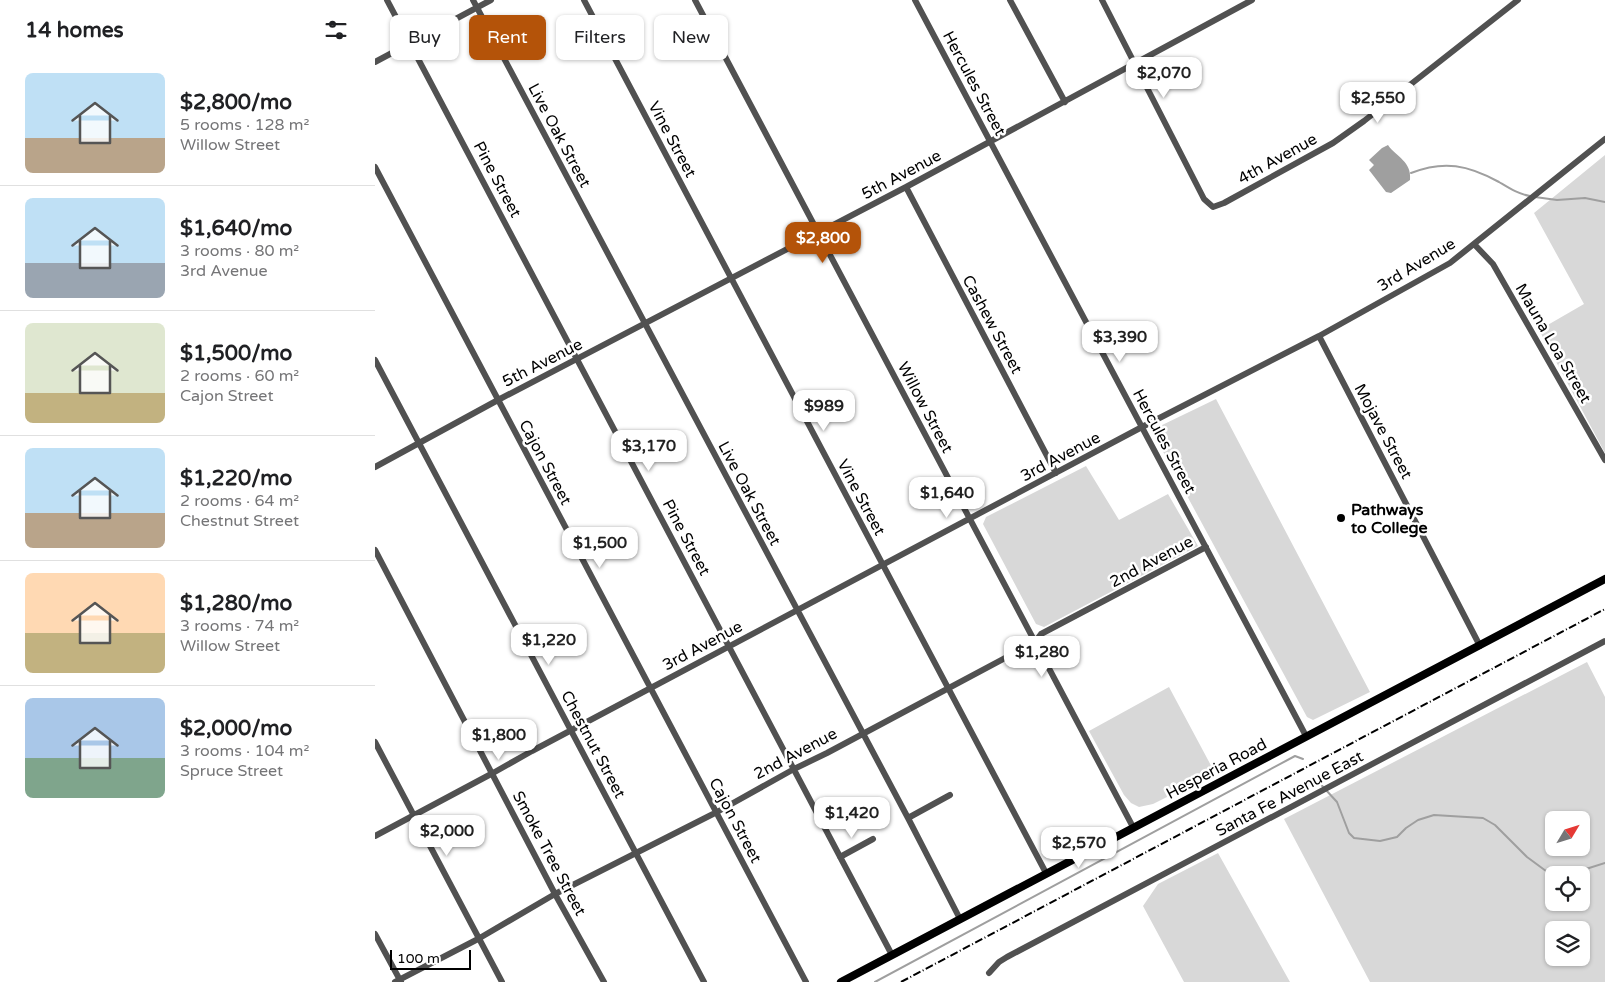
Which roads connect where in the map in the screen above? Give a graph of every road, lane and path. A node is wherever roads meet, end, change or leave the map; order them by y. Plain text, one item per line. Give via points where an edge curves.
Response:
1 (387, 0) edge
2 (473, 0) edge
3 (491, 0) edge
4 (584, 0) edge
5 (695, 0) edge
6 (915, 0) edge
7 (1010, 0) edge
8 (1102, 0) edge
9 (1253, 0) edge
10 (1518, 0) edge
11 (477, 8) junction
12 (395, 15) edge
13 (459, 18) edge
14 (390, 54) edge
15 (418, 60) edge
16 (375, 62) edge
17 (1134, 65) junction
18 (1065, 102) junction
19 (1605, 139) edge
20 (990, 142) junction
21 (375, 167) edge
22 (906, 187) junction
23 (818, 232) junction
24 (1474, 244) junction
25 (731, 278) junction
26 (645, 324) junction
27 (1319, 336) junction
28 (577, 359) junction
29 (375, 360) edge
30 (498, 400) junction
31 (1142, 427) junction
32 (419, 444) junction
33 (1605, 460) edge
34 (375, 467) edge
35 (1056, 473) junction
36 (969, 519) junction
37 (1206, 547) junction
38 (375, 550) edge
39 (883, 565) junction
40 (1605, 579) edge
41 (797, 610) junction
42 (1605, 641) edge
43 (1035, 642) junction
44 (1480, 646) junction
45 (730, 647) junction
46 (651, 688) junction
47 (948, 688) junction
48 (571, 731) junction
49 (863, 733) junction
50 (1306, 736) junction
51 (375, 742) edge
52 (794, 768) junction
53 (493, 773) junction
54 (950, 795) dead end
55 (717, 812) junction
56 (414, 815) junction
57 (908, 818) junction
58 (1133, 827) junction
59 (375, 836) edge
60 (873, 839) dead end
61 (636, 853) junction
62 (840, 857) junction
63 (1046, 873) junction
64 (555, 894) junction
65 (960, 919) junction
66 (375, 934) edge
67 (478, 939) junction
68 (892, 955) junction
69 (989, 973) dead end
70 (399, 981) edge
71 (502, 982) edge
72 (604, 982) edge
73 (704, 982) edge
74 (806, 982) edge
75 (841, 982) edge

1 - 12 street, Pine Street
2 - 11 street, Live Oak Street
3 - 11 street
4 - 25 street, Vine Street
5 - 23 street, Willow Street
6 - 20 street, Hercules Street
7 - 18 street
8 - 17 street
9 - 17 street, 5th Avenue
10 - 17 street, 4th Avenue via 1333,143 1213,207 1204,200
11 - 13 street
11 - 26 street, Live Oak Street
14 - 16 street
15 - 28 street, Pine Street
17 - 18 street, 5th Avenue
18 - 20 street, 5th Avenue
19 - 24 street, 3rd Avenue
20 - 22 street, 5th Avenue
20 - 31 street, Hercules Street
21 - 30 street, Cajon Street
22 - 23 street, 5th Avenue
22 - 35 street, Cashew Street
23 - 25 street, 5th Avenue
23 - 36 street, Willow Street
24 - 27 street, 3rd Avenue via 1450,263
24 - 33 street, Mauna Loa Street via 1493,264
25 - 26 street, 5th Avenue
25 - 39 street, Vine Street
26 - 28 street, 5th Avenue
26 - 41 street, Live Oak Street
27 - 31 street, 3rd Avenue
27 - 44 street, Mojave Street
28 - 30 street, 5th Avenue
28 - 45 street, Pine Street
29 - 32 street, Chestnut Street
30 - 32 street, 5th Avenue
30 - 46 street, Cajon Street
31 - 35 street, 3rd Avenue
31 - 37 street, Hercules Street
32 - 34 street, 5th Avenue
32 - 48 street, Chestnut Street
35 - 36 street, 3rd Avenue
36 - 39 street, 3rd Avenue
36 - 43 street, Willow Street
37 - 43 street, 2nd Avenue via 1041,634
37 - 50 street, Hercules Street
38 - 53 street, Smoke Tree Street
39 - 41 street, 3rd Avenue
39 - 47 street, Vine Street
40 - 44 main road, Hesperia Road
41 - 45 street, 3rd Avenue
41 - 49 street, Live Oak Street
42 - 69 street, Santa Fe Avenue East via 1007,957
43 - 47 street, 2nd Avenue
43 - 58 street, Willow Street
44 - 50 main road, Hesperia Road
45 - 46 street, 3rd Avenue
45 - 52 street, Pine Street
46 - 48 street, 3rd Avenue
46 - 55 street, Cajon Street
47 - 49 street, 2nd Avenue
47 - 63 street, Vine Street
48 - 53 street, 3rd Avenue
48 - 61 street, Chestnut Street
49 - 52 street, 2nd Avenue
49 - 57 street, Live Oak Street
50 - 58 main road, Hesperia Road
51 - 56 street
52 - 55 street, 2nd Avenue
52 - 62 street, Pine Street
53 - 56 street, 3rd Avenue
53 - 64 street, Smoke Tree Street
54 - 57 street
55 - 61 street, 2nd Avenue
55 - 74 street, Cajon Street
56 - 59 street, 3rd Avenue
56 - 67 street
57 - 65 street, Live Oak Street
58 - 63 main road, Hesperia Road
60 - 62 street
61 - 64 street, 2nd Avenue
61 - 73 street, Chestnut Street
62 - 68 street, Pine Street
63 - 65 main road, Hesperia Road
64 - 67 street, 2nd Avenue
64 - 72 street, Smoke Tree Street
65 - 68 main road, Hesperia Road
66 - 70 street
67 - 70 street, 2nd Avenue
67 - 71 street
68 - 75 main road, Hesperia Road

